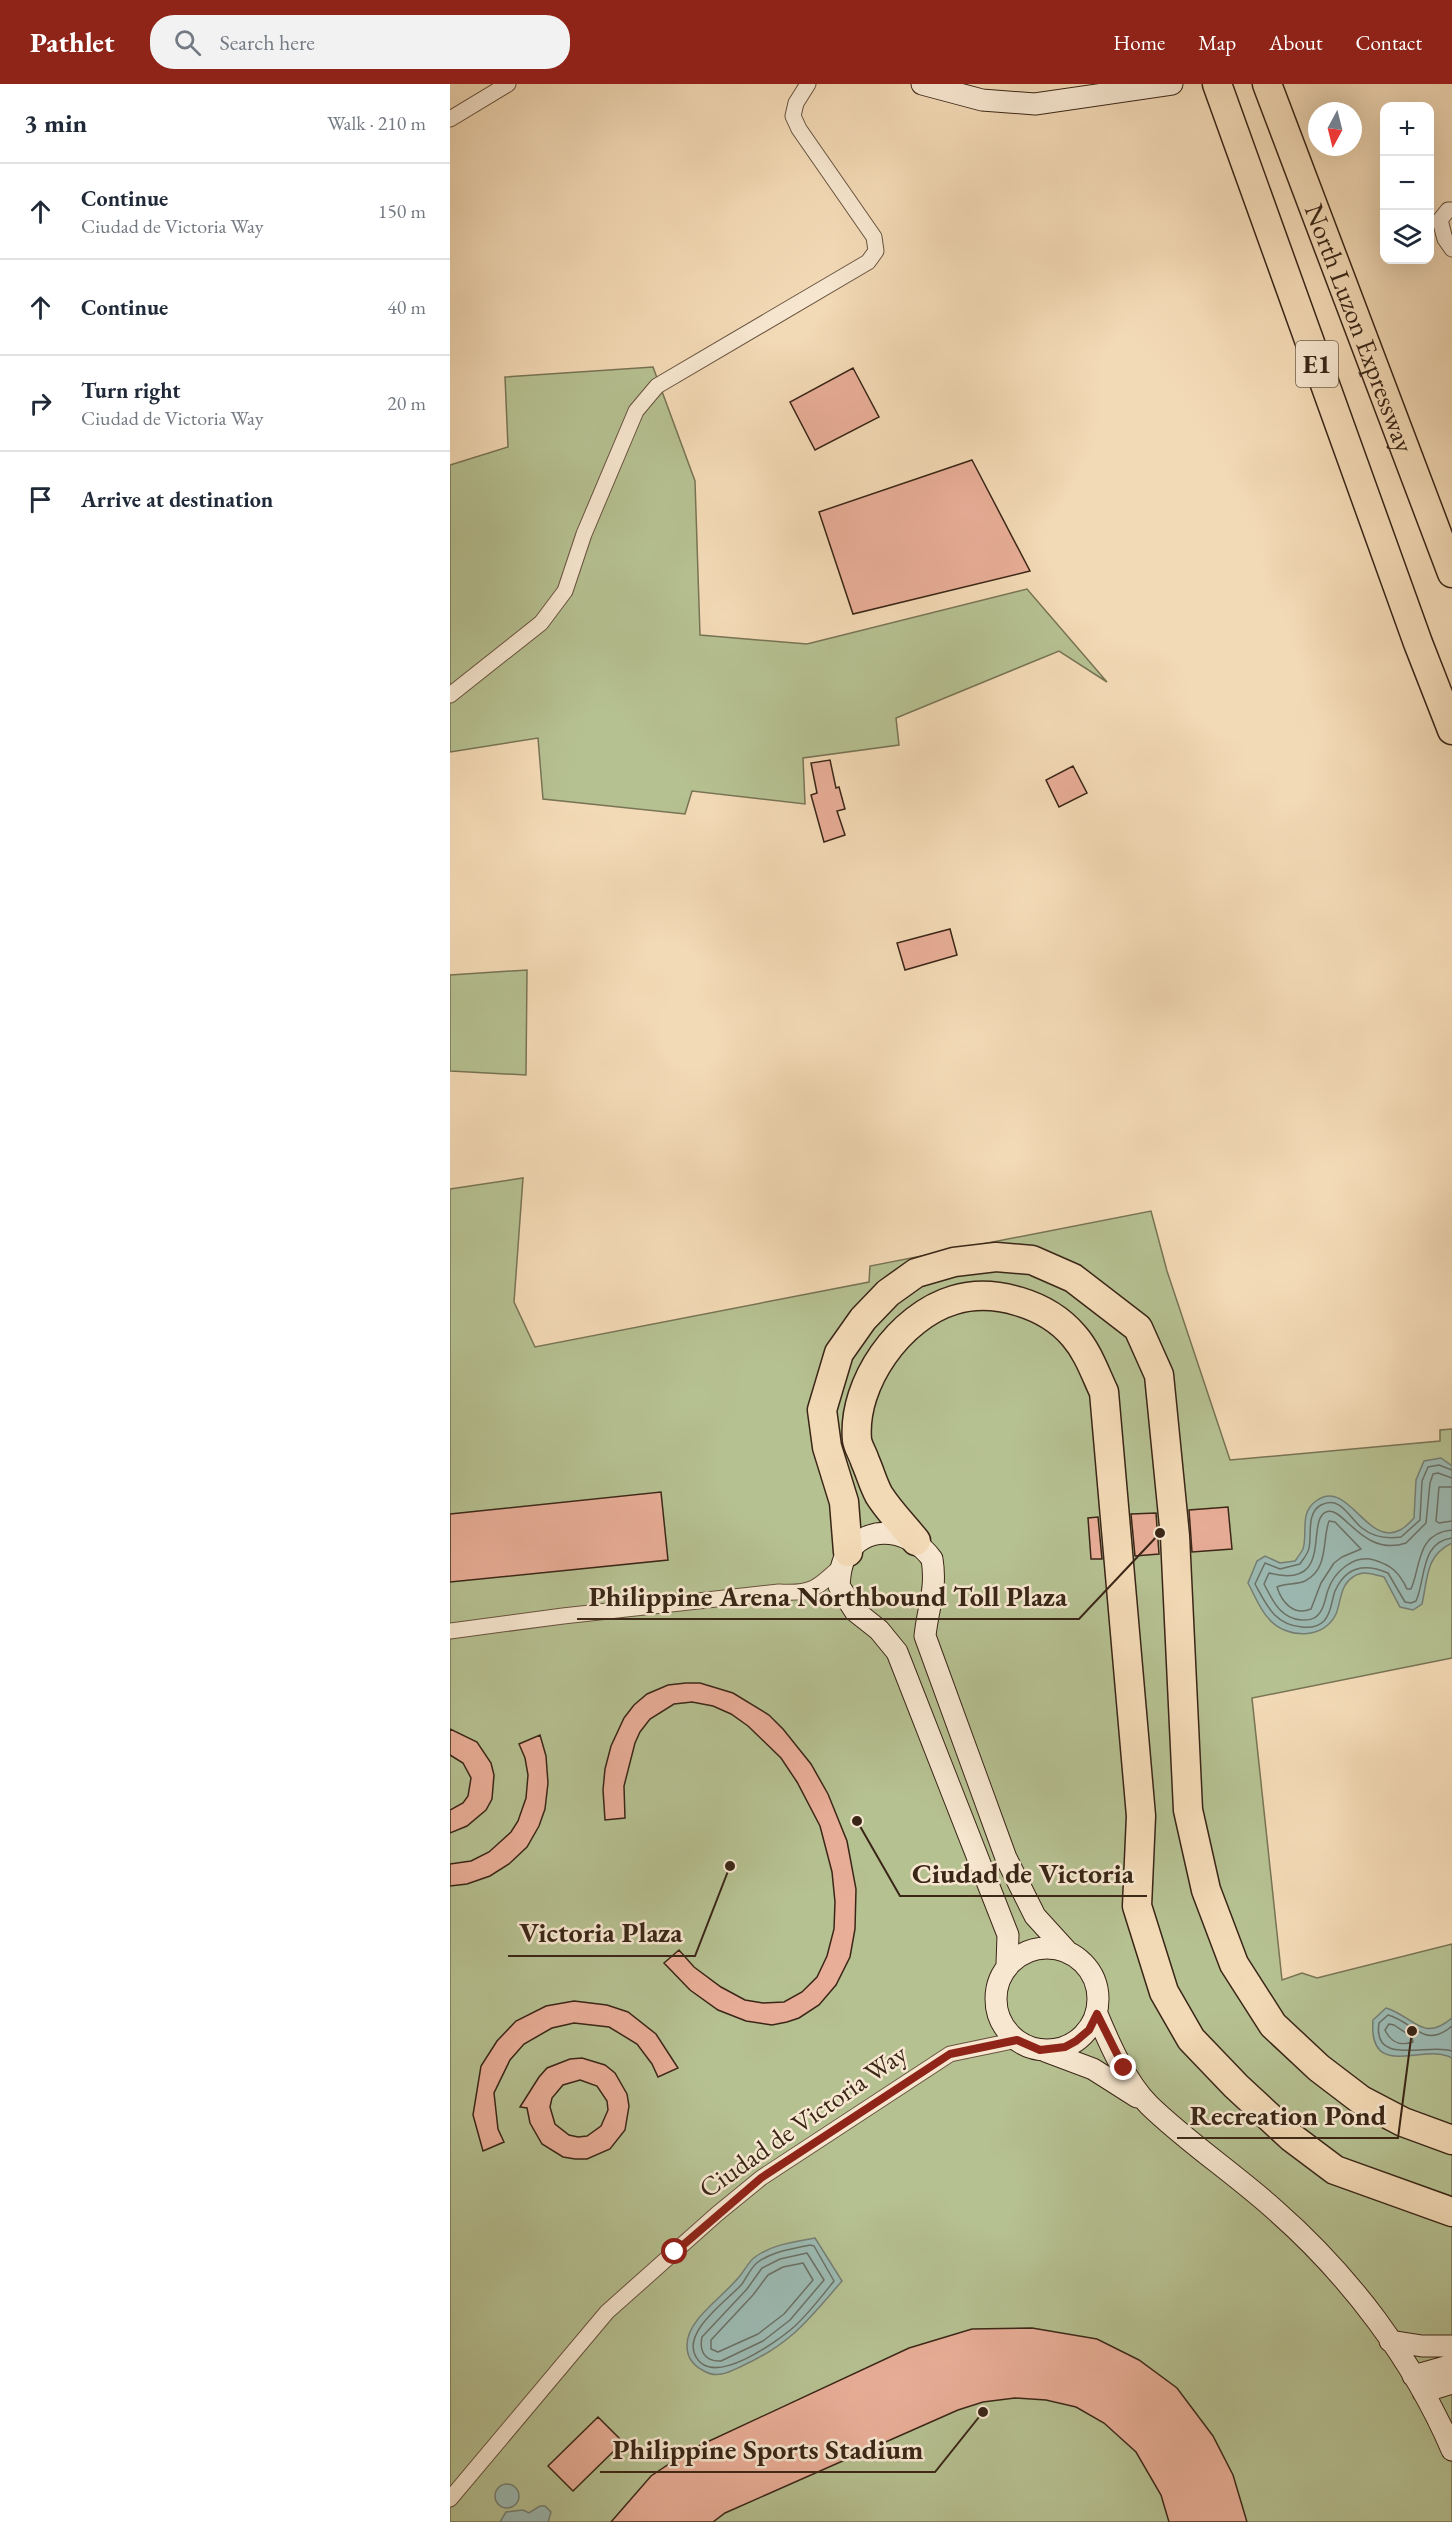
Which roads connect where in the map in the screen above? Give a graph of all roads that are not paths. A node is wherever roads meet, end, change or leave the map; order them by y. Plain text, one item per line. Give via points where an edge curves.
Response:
1 (508, 84) edge
2 (808, 84) edge
3 (922, 84) edge
4 (1217, 84) edge
5 (1267, 84) edge
6 (1165, 85) edge
7 (450, 119) edge
8 (1452, 210) edge
9 (1452, 249) edge
10 (1452, 573) edge
11 (450, 695) edge
12 (1452, 730) edge
13 (916, 1541) junction
14 (845, 1558) junction
15 (450, 1632) edge
16 (1066, 1950) junction
17 (1007, 1965) junction
18 (1097, 2014) junction
19 (1017, 2040) junction
20 (1040, 2050) junction
21 (1148, 2104) junction
22 (1452, 2140) edge
23 (1452, 2212) edge
24 (1390, 2341) junction
25 (1452, 2346) edge
26 (1452, 2365) edge
27 (1452, 2383) edge
28 (1418, 2384) junction
29 (1451, 2443) edge
30 (450, 2499) edge

1 - 7 street
2 - 11 street via 792,116 874,237 876,250 868,262 657,386 636,411 584,534 565,591 541,623
3 - 6 main road via 982,100 1035,104
4 - 12 highway, North Luzon Expressway / E1
5 - 10 highway, North Luzon Expressway / E1
8 - 9 street via 1440,220
13 - 14 main road via 880,1533 868,1537
13 - 16 main road via 932,1559 934,1570 925,1636 1006,1858 1035,1916
13 - 23 highway via 879,1495 857,1441 867,1379 908,1328 954,1300 993,1296 1021,1301 1052,1317 1074,1335 1104,1392 1141,1816 1137,1906 1164,1992 1191,2038 1236,2086 1335,2170
14 - 15 street via 823,1583 802,1594 767,1593
14 - 17 main road via 839,1586 855,1611 879,1630 897,1653 1008,1935
14 - 22 highway via 844,1502 827,1447 822,1410 839,1353 888,1293 916,1273 954,1262 996,1257 1032,1260 1073,1278 1138,1328 1159,1375 1175,1536 1188,1810 1206,1890 1234,1964 1273,2025 1319,2068 1361,2100 1403,2122
16 - 17 main road via 1030,1950
16 - 18 main road via 1077,1956 1093,1975 1099,1998
17 - 19 main road via 997,1984 996,2009 1002,2026
18 - 20 main road via 1089,2030 1076,2041 1065,2047
18 - 21 main road via 1124,2068
19 - 20 main road
19 - 30 street, Ciudad de Victoria Way via 950,2054 761,2178 607,2312
20 - 21 main road via 1093,2069
21 - 24 main road via 1292,2226 1340,2274
24 - 25 main road
24 - 28 main road
26 - 28 main road
27 - 28 main road
28 - 29 main road

